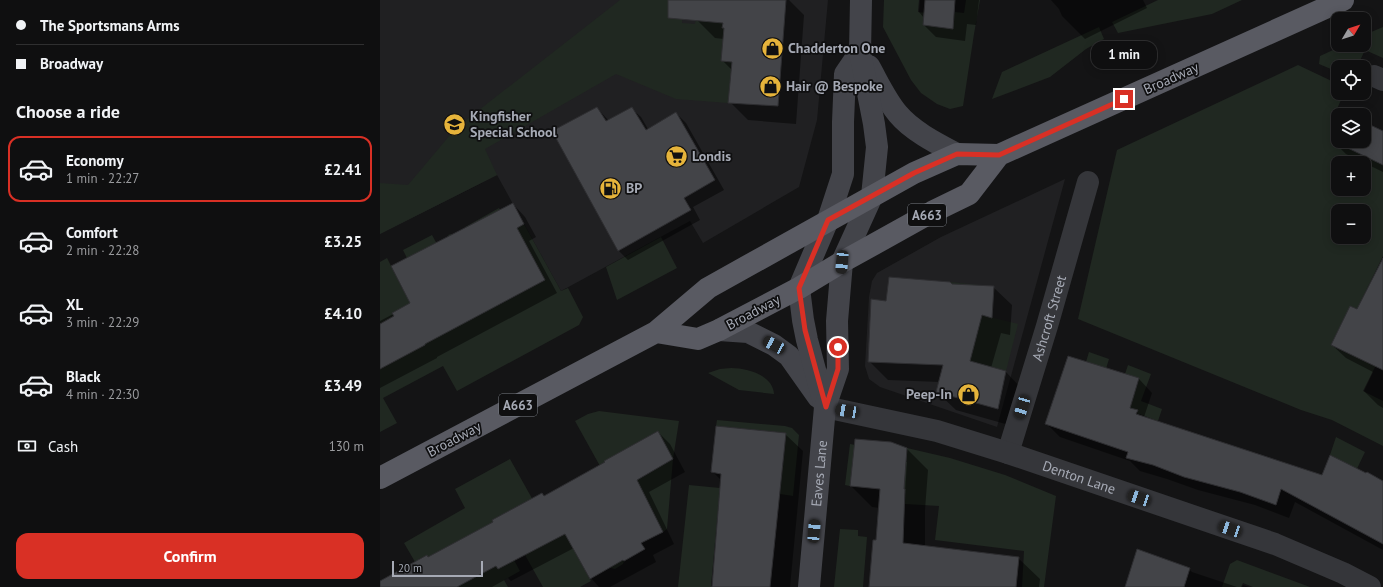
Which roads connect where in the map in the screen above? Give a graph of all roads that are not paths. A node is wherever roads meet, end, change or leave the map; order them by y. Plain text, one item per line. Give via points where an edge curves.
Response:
1 (861, 0) edge
2 (1343, 0) edge
3 (860, 52) junction
4 (957, 154) junction
5 (999, 155) junction
6 (1088, 182) dead end
7 (872, 196) junction
8 (828, 220) junction
9 (842, 262) junction
10 (799, 288) junction
11 (719, 330) junction
12 (656, 332) junction
13 (826, 407) junction
14 (1008, 453) junction
15 (380, 478) edge
16 (808, 587) edge
17 (1370, 587) edge

1 - 3 main road, Eaves Lane
2 - 5 highway, Broadway / A663
3 - 4 main road via 898,115 917,131
3 - 7 main road, Eaves Lane via 877,147
3 - 8 main road via 845,74 843,174
4 - 5 highway, Broadway / A663
4 - 7 highway, Broadway / A663 via 914,173
5 - 9 highway, Broadway / A663 via 969,194
6 - 14 street, Ashcroft Street
7 - 8 highway, Broadway / A663
7 - 9 main road, Eaves Lane
8 - 10 main road
8 - 12 highway, Broadway / A663 via 708,288
9 - 10 highway, Broadway / A663
9 - 13 main road, Eaves Lane via 837,321 838,369
10 - 11 highway, Broadway / A663
10 - 13 main road, Eaves Lane via 807,340
11 - 12 highway, Broadway / A663 via 698,340
11 - 13 main road via 748,332 774,345 789,356
12 - 15 highway, Broadway / A663
13 - 14 street, Denton Lane via 937,431
13 - 16 main road, Eaves Lane
14 - 17 street, Denton Lane via 1275,544

